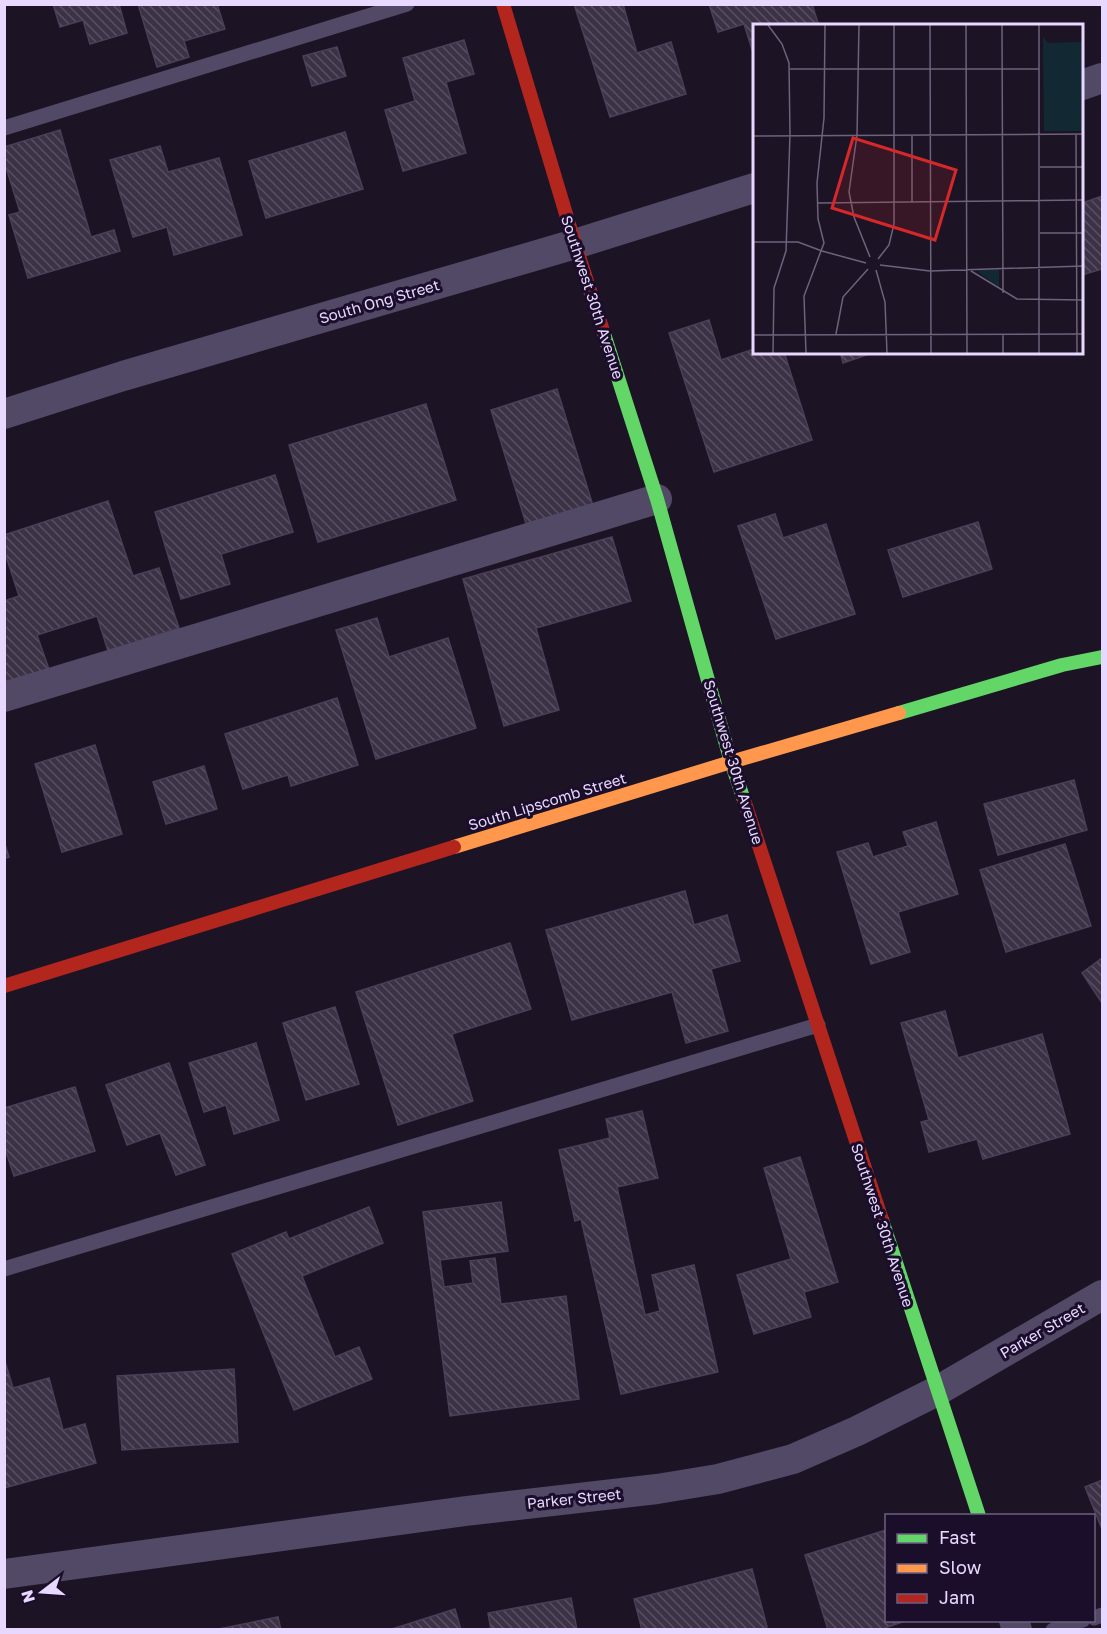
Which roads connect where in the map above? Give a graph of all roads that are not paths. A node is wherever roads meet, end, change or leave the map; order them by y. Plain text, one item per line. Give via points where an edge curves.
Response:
1 (406, 4) edge
2 (503, 4) edge
3 (1102, 78) edge
4 (1083, 85) edge
5 (4, 128) edge
6 (753, 188) edge
7 (575, 244) junction
8 (4, 414) edge
9 (657, 499) junction
10 (1102, 657) edge
11 (4, 697) edge
12 (731, 762) junction
13 (4, 986) edge
14 (818, 1025) junction
15 (4, 1269) edge
16 (1102, 1295) edge
17 (937, 1391) junction
18 (979, 1514) edge
19 (4, 1574) edge
20 (1076, 1622) edge
21 (1053, 1629) edge

1 - 5 lane
2 - 7 street, Southwest 30th Avenue
3 - 4 street
6 - 7 street, South Ong Street
7 - 8 street, South Ong Street
7 - 9 street, Southwest 30th Avenue
9 - 11 street
9 - 12 street, Southwest 30th Avenue
10 - 12 street, South Lipscomb Street via 1062,665
12 - 13 street, South Lipscomb Street
12 - 14 street, Southwest 30th Avenue
14 - 15 lane
14 - 17 street, Southwest 30th Avenue
16 - 17 street, Parker Street
17 - 18 street, Southwest 30th Avenue
17 - 19 street, Parker Street via 793,1459 718,1479
20 - 21 lane

